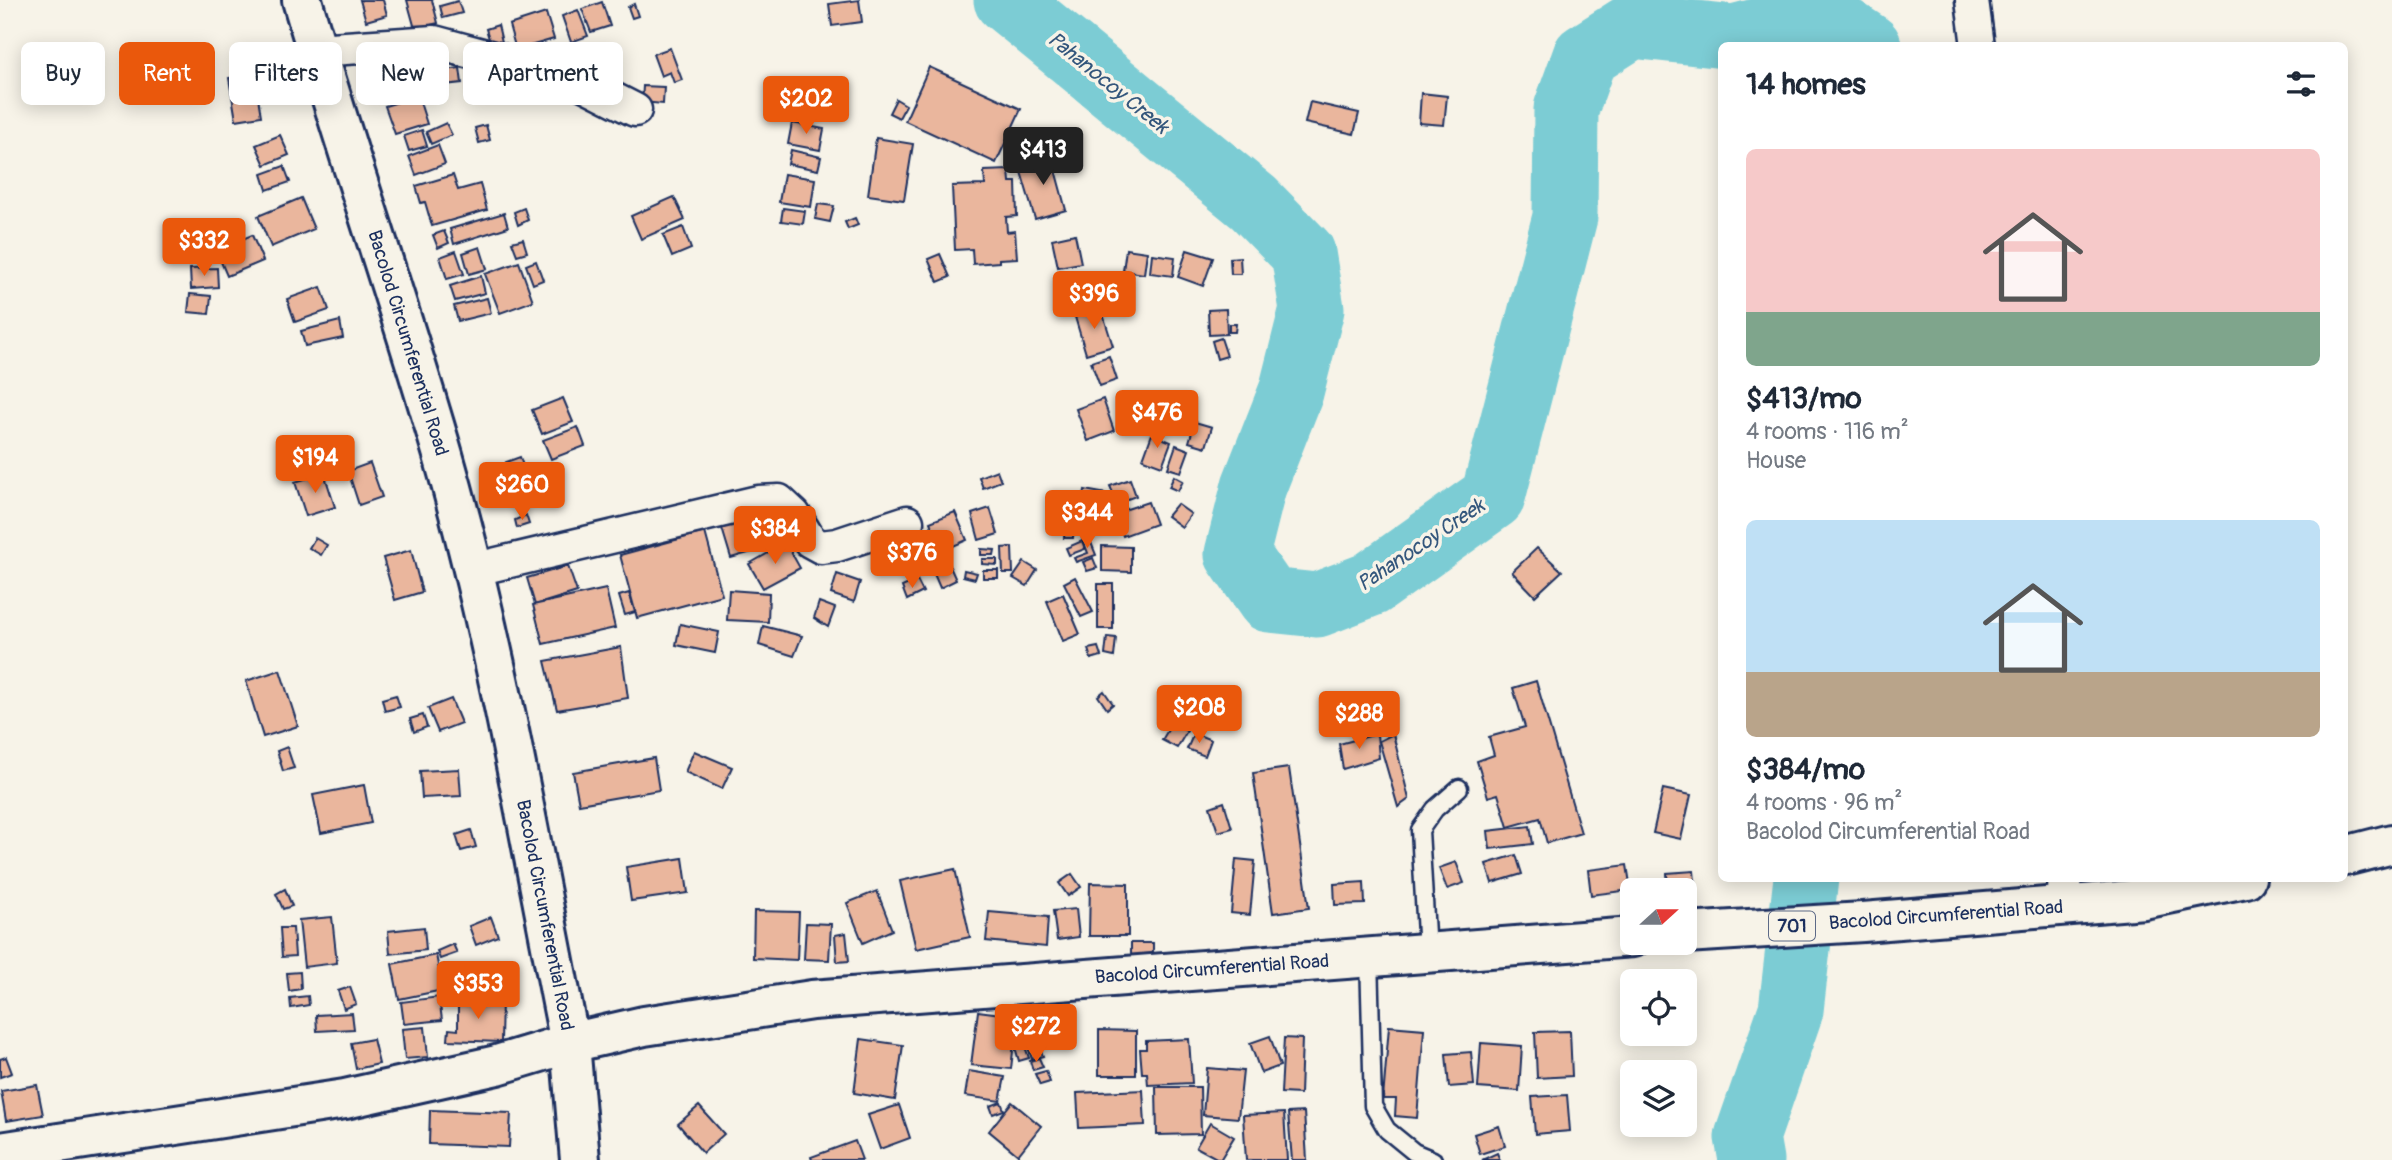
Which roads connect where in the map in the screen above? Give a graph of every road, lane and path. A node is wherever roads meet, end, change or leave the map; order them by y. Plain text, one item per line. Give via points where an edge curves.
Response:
1 (302, 0) edge
2 (1972, 0) edge
3 (314, 42) edge
4 (1977, 42) edge
5 (342, 48) edge
6 (333, 105) edge
7 (635, 110) dead end
8 (907, 522) dead end
9 (472, 569) junction
10 (1459, 788) dead end
11 (2392, 844) edge
12 (2348, 855) edge
13 (2227, 882) edge
14 (2064, 892) edge
15 (1703, 932) edge
16 (1620, 938) edge
17 (1426, 952) junction
18 (1369, 957) junction
19 (570, 1042) junction
20 (0, 1152) edge
21 (580, 1160) edge
22 (1433, 1160) edge

1 - 3 main road, Bacolod Circumferential Road
2 - 4 street
5 - 7 street via 434,42 578,81
6 - 9 main road, Bacolod Circumferential Road via 443,456
8 - 9 street via 821,547 810,541 794,514 779,501 758,502
9 - 19 main road, Bacolod Circumferential Road
10 - 17 lane via 1420,830
11 - 12 main road
13 - 14 main road, Bacolod Circumferential Road / 701 via 2144,899
14 - 15 main road, Bacolod Circumferential Road / 701 via 1863,922
16 - 17 main road, Bacolod Circumferential Road
17 - 18 main road, Bacolod Circumferential Road
18 - 19 main road, Bacolod Circumferential Road via 813,1000
18 - 22 lane via 1373,1106 1387,1130 1414,1152
19 - 20 main road via 497,1065 345,1099
19 - 21 main road

